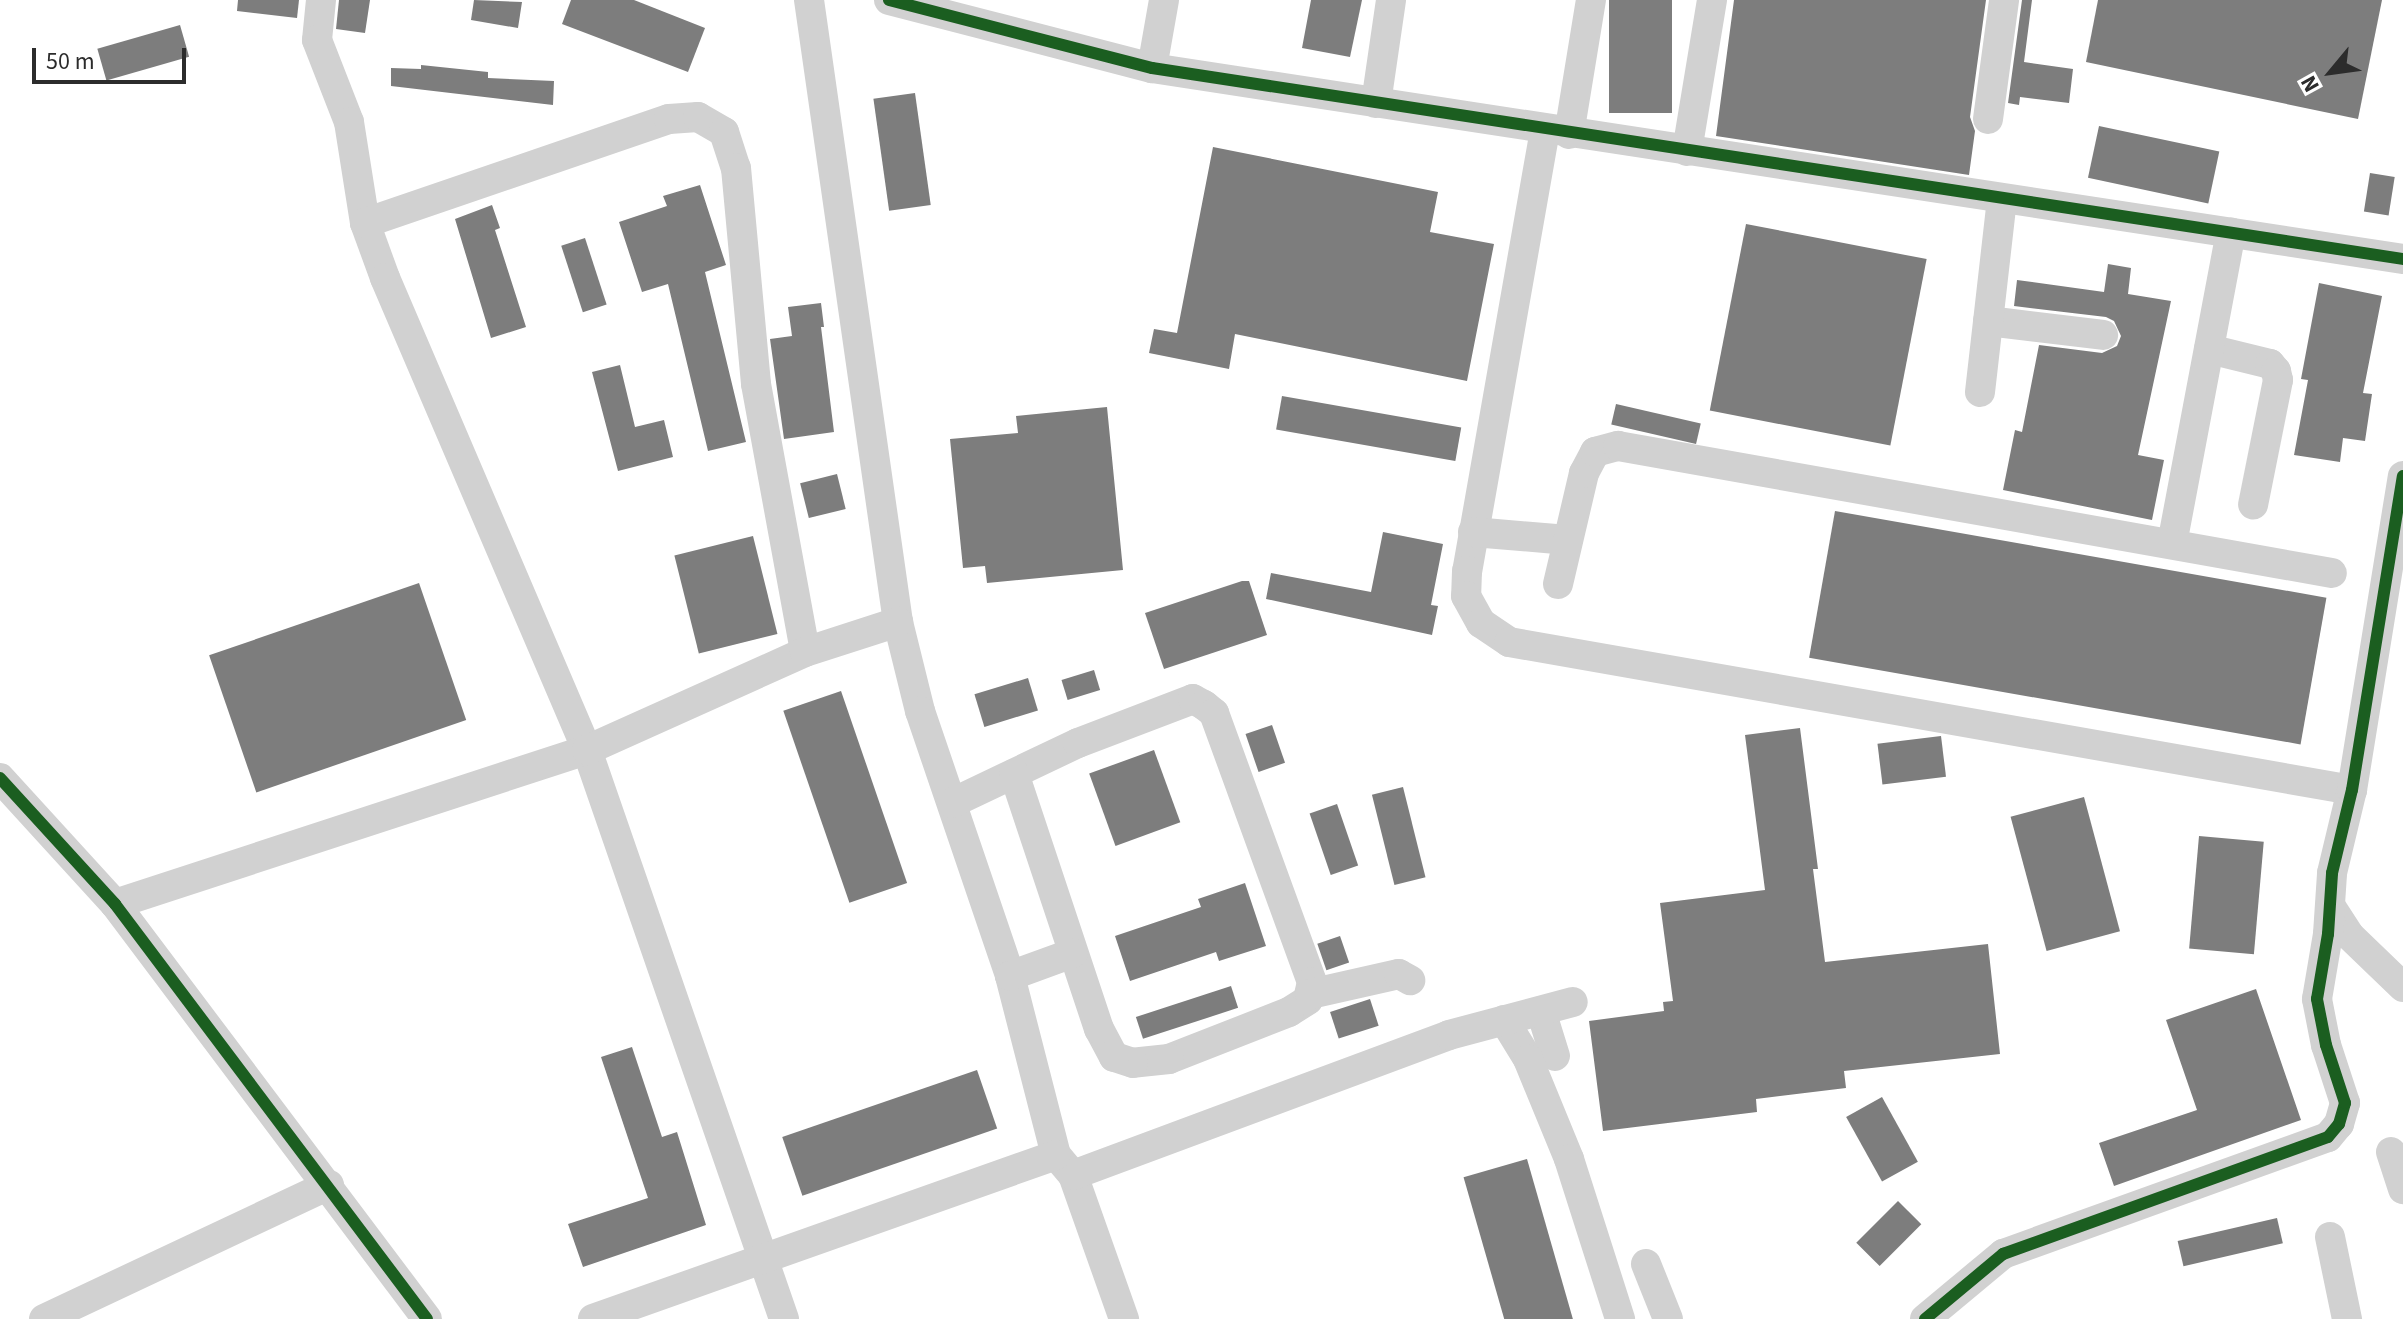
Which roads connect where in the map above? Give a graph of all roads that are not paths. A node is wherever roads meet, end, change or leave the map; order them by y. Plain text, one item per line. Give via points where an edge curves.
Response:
1 (321, 0) edge
2 (809, 0) edge
3 (889, 0) edge
4 (1164, 0) edge
5 (1391, 0) edge
6 (1591, 0) edge
7 (1712, 0) edge
8 (2004, 0) edge
9 (1152, 68) junction
10 (1376, 103) junction
11 (1988, 119) dead end
12 (1557, 132) junction
13 (1687, 151) junction
14 (2002, 199) junction
15 (365, 223) junction
16 (2231, 233) junction
17 (2403, 259) edge
18 (1988, 321) junction
19 (2103, 335) dead end
20 (2209, 349) junction
21 (1980, 392) dead end
22 (2403, 476) edge
23 (2253, 505) dead end
24 (1473, 532) junction
25 (1568, 540) junction
26 (2172, 544) junction
27 (2332, 573) dead end
28 (1558, 584) dead end
29 (898, 622) junction
30 (805, 652) junction
31 (587, 750) junction
32 (1014, 774) junction
33 (0, 778) edge
34 (2352, 790) junction
35 (952, 803) junction
36 (115, 904) junction
37 (2331, 907) junction
38 (1073, 953) junction
39 (1010, 976) junction
40 (1410, 980) dead end
41 (2403, 987) edge
42 (1310, 994) junction
43 (1573, 1002) dead end
44 (1541, 1011) junction
45 (1504, 1020) junction
46 (1555, 1056) dead end
47 (2391, 1152) dead end
48 (1064, 1165) junction
49 (329, 1185) junction
50 (2403, 1189) edge
51 (2330, 1237) dead end
52 (762, 1257) junction
53 (1646, 1264) dead end
54 (44, 1319) edge
55 (427, 1319) edge
56 (593, 1319) edge
57 (784, 1319) edge
58 (1124, 1319) edge
59 (1620, 1319) edge
60 (1668, 1319) edge
61 (1925, 1319) edge
62 (2347, 1319) edge

1 - 15 street via 317,40 349,122
2 - 29 street
3 - 9 street
4 - 9 street
5 - 10 street
6 - 12 street
7 - 13 street
8 - 11 street
9 - 10 street
10 - 12 street
12 - 13 street
12 - 24 street
13 - 14 street
14 - 16 street
14 - 18 street
15 - 30 street via 669,119 698,117 724,132 736,168 756,384
15 - 31 street
16 - 17 street
16 - 20 street
18 - 19 street
18 - 21 street
20 - 23 street via 2270,364 2276,371
20 - 26 street
22 - 34 street
24 - 25 street
24 - 34 street via 1466,596 1481,623 1509,642
25 - 26 street via 1584,473 1595,452 1618,446
25 - 28 street
26 - 27 street
29 - 30 street
29 - 35 street via 920,711
30 - 31 street
31 - 36 street
31 - 52 street
32 - 35 street
32 - 38 street
32 - 42 street via 1193,699 1204,705 1214,713 1312,982
33 - 36 street
34 - 37 street via 2332,873
35 - 39 street
36 - 49 street
37 - 41 street via 2349,935
37 - 61 street via 2317,999 2345,1103 2339,1124 2328,1137 2003,1254
38 - 39 street
38 - 42 street via 1114,1057 1133,1063 1182,1054 1289,1012
39 - 48 street
40 - 42 street via 1399,974
43 - 44 street
44 - 45 street
44 - 46 street
45 - 48 street
45 - 59 street via 1528,1059 1569,1159
47 - 50 street
48 - 52 street
48 - 58 street
49 - 54 street
49 - 55 street
51 - 62 street
52 - 56 street
52 - 57 street
53 - 60 street

